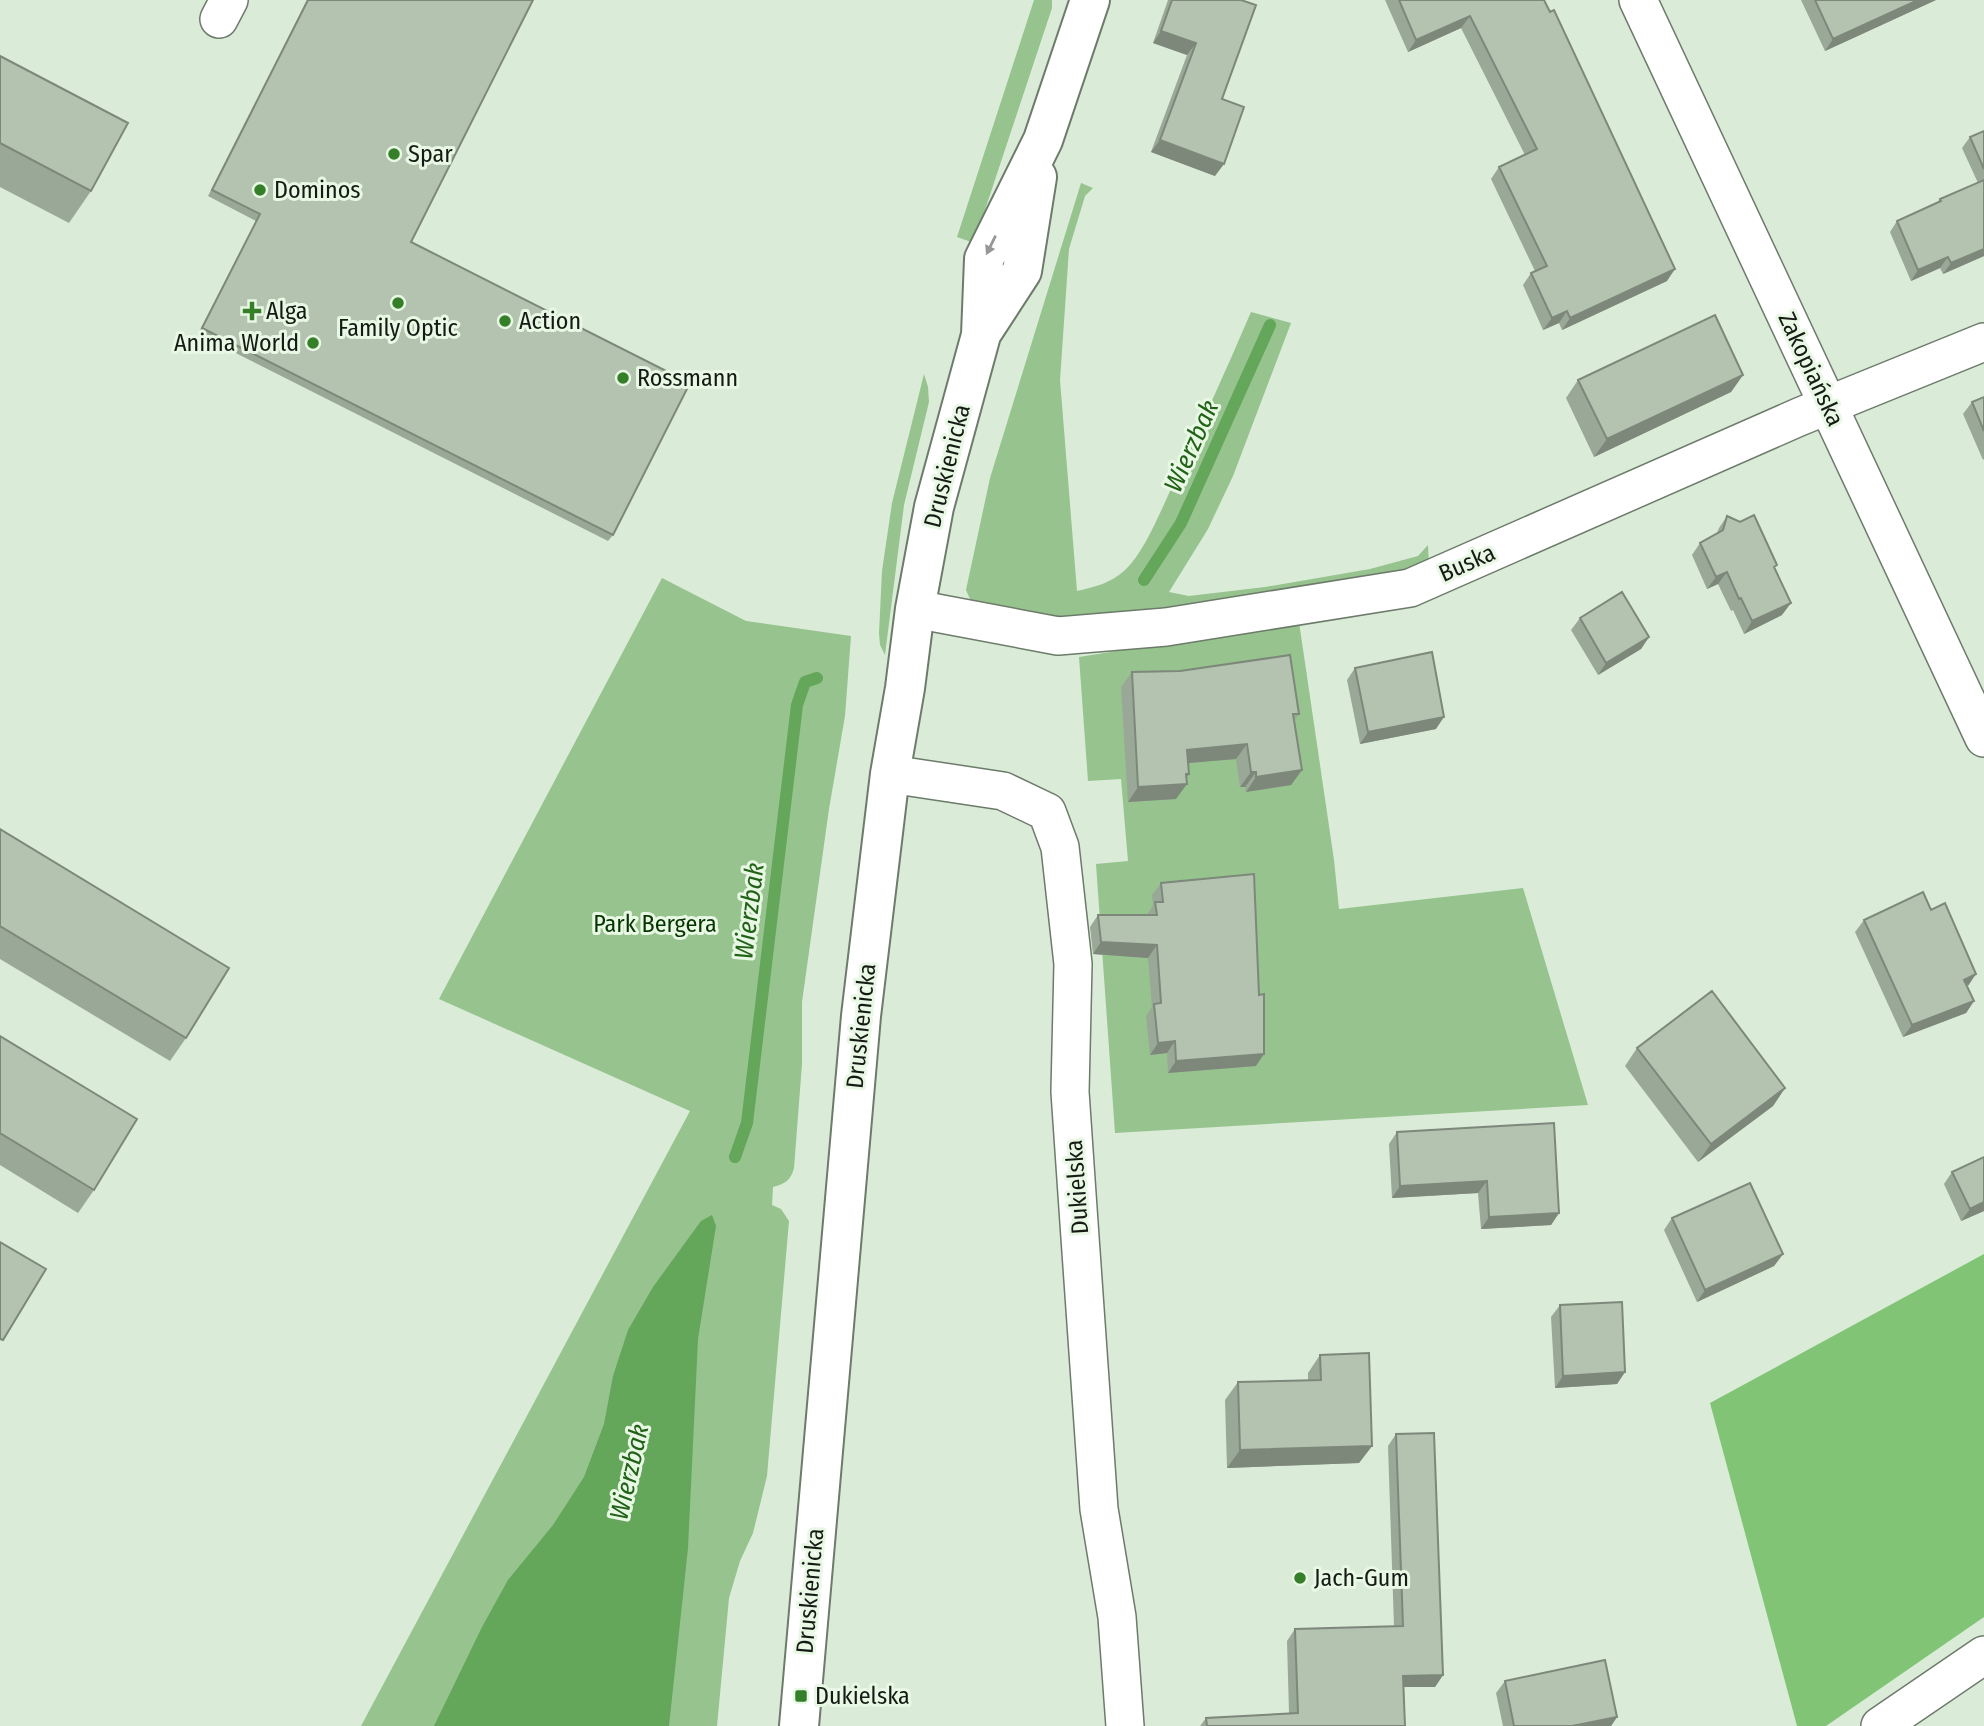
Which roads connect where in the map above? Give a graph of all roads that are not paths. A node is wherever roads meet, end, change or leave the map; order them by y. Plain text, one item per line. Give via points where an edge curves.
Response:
1 (1090, 0) edge
2 (1638, 0) edge
3 (1984, 342) edge
4 (1828, 406) junction
5 (915, 609) junction
6 (1984, 738) edge
7 (890, 774) junction
8 (1984, 1655) edge
9 (799, 1726) edge
10 (1125, 1726) edge
11 (1880, 1726) edge

1 - 5 street, Druskienicka via 1042,140 984,259 981,335 934,507
2 - 4 street, Zakopiańska
3 - 4 street, Buska
4 - 5 street, Buska via 1410,588 1166,627 1058,636
4 - 6 street, Zakopiańska
5 - 7 street, Druskienicka
7 - 9 street, Druskienicka via 861,1016
7 - 10 street, Dukielska via 1003,791 1047,812 1060,846 1073,964 1070,1092 1099,1509 1117,1617
8 - 11 street

